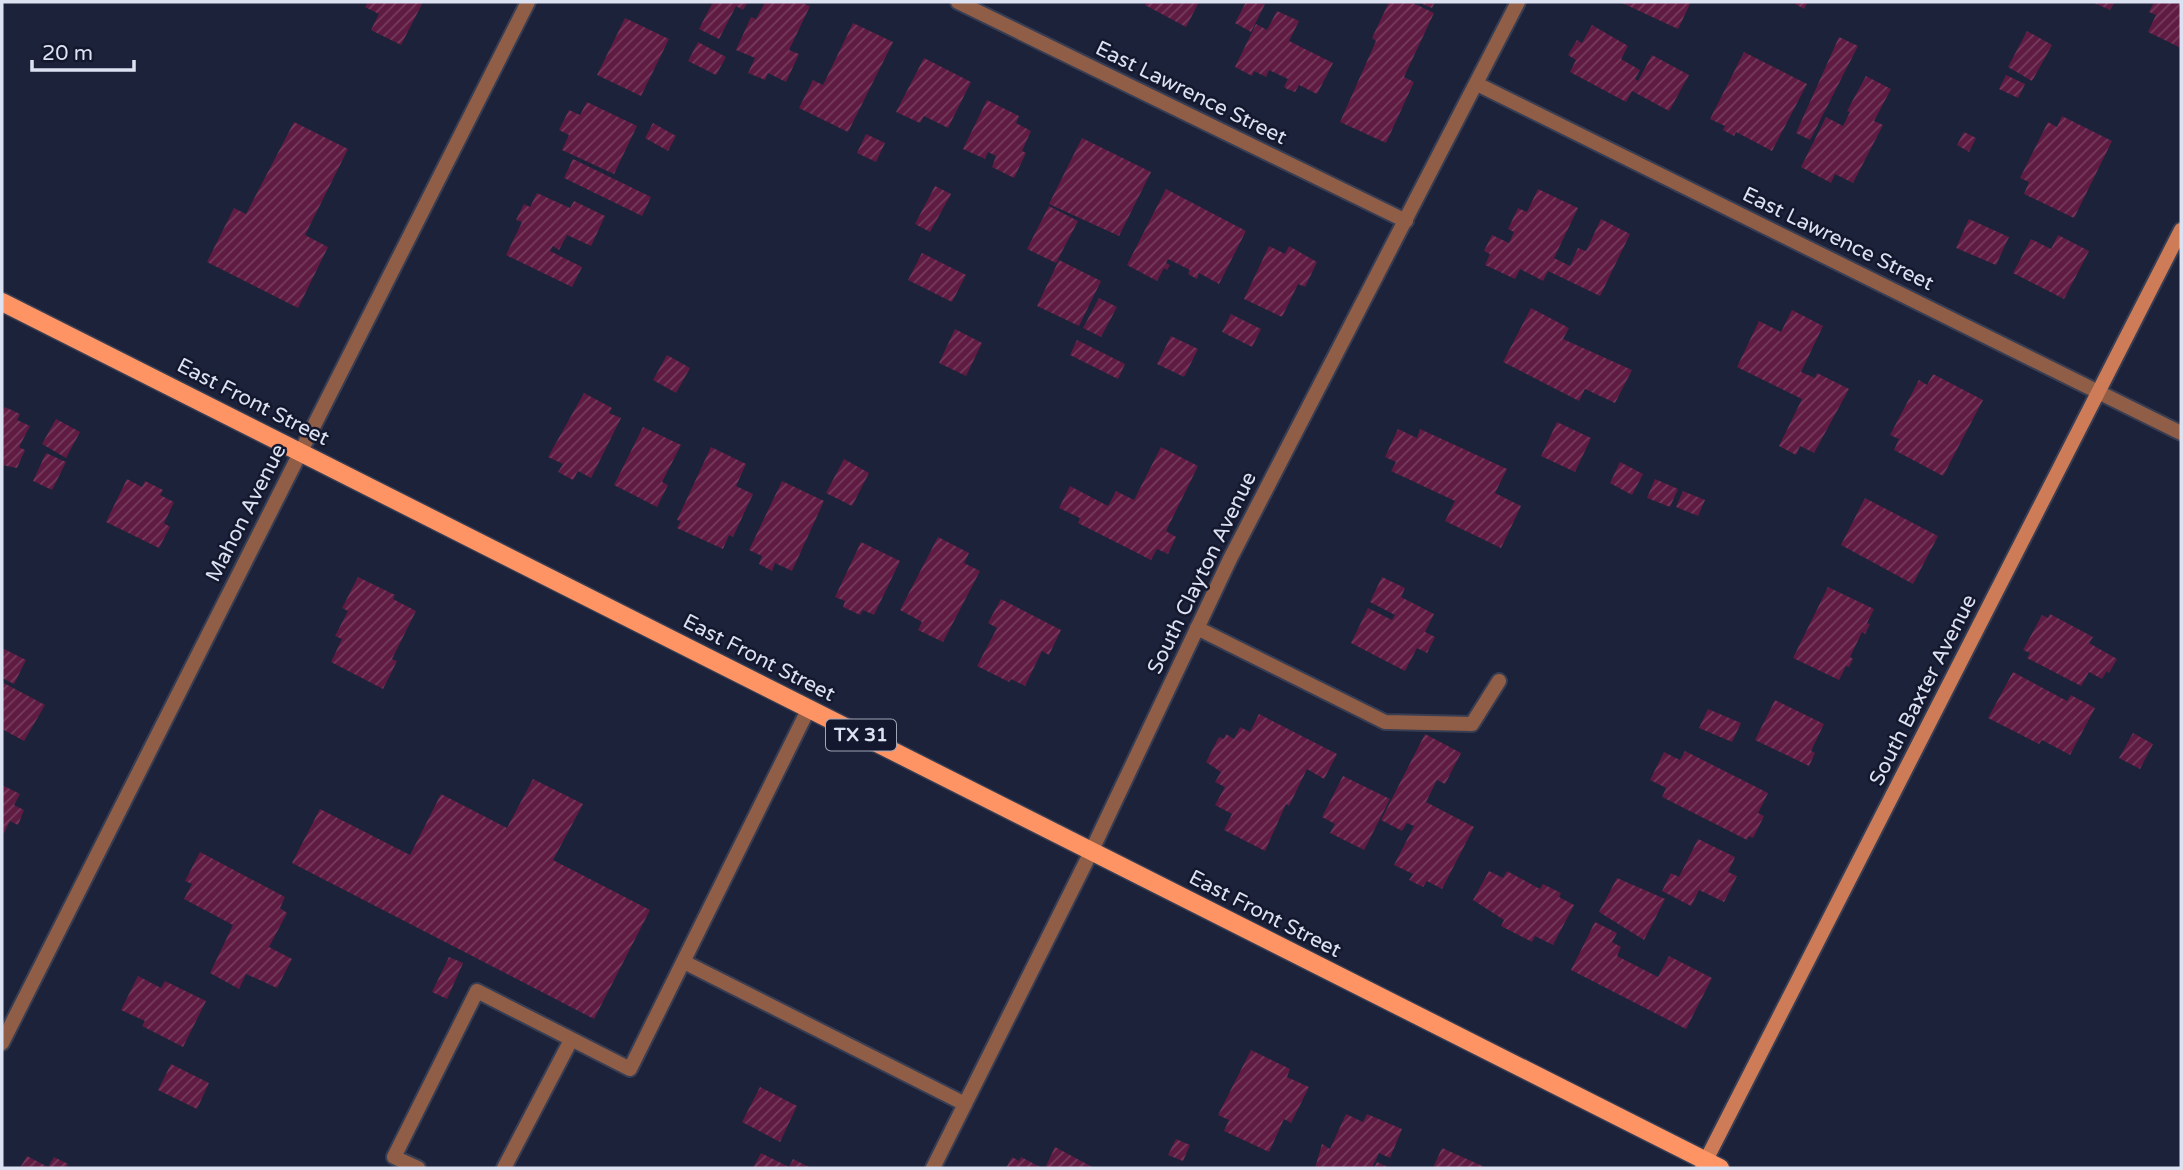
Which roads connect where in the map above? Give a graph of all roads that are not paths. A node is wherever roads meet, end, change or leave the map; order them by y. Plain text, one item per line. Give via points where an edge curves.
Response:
1 (528, 2) edge
2 (958, 2) edge
3 (1518, 2) edge
4 (1477, 84) junction
5 (1406, 221) junction
6 (2181, 229) edge
7 (2, 302) edge
8 (2099, 392) junction
9 (2181, 433) edge
10 (301, 452) junction
11 (1197, 628) junction
12 (1499, 681) dead end
13 (808, 708) junction
14 (1091, 852) junction
15 (684, 962) junction
16 (571, 1040) junction
17 (2, 1043) edge
18 (965, 1104) junction
19 (1709, 1166) edge
20 (418, 1168) edge
21 (504, 1168) edge
22 (933, 1168) edge

1 - 10 street, Mahon Avenue
2 - 5 street, East Lawrence Street
3 - 4 street, South Clayton Avenue
4 - 5 street, South Clayton Avenue
4 - 8 street, East Lawrence Street
5 - 11 street, South Clayton Avenue
6 - 8 street, South Baxter Avenue
7 - 10 main road, East Front Street / TX 31
8 - 9 street, East Lawrence Street
8 - 19 street, South Baxter Avenue
10 - 13 main road, East Front Street / TX 31
10 - 17 street, Mahon Avenue
11 - 12 street via 1385,722 1472,724
11 - 14 street, South Clayton Avenue
13 - 14 main road, East Front Street / TX 31
13 - 15 street
14 - 18 street, South Clayton Avenue
14 - 19 main road, East Front Street / TX 31
15 - 16 street via 631,1069
15 - 18 street
16 - 20 street via 477,991 394,1157
16 - 21 street
18 - 22 street, South Clayton Avenue

